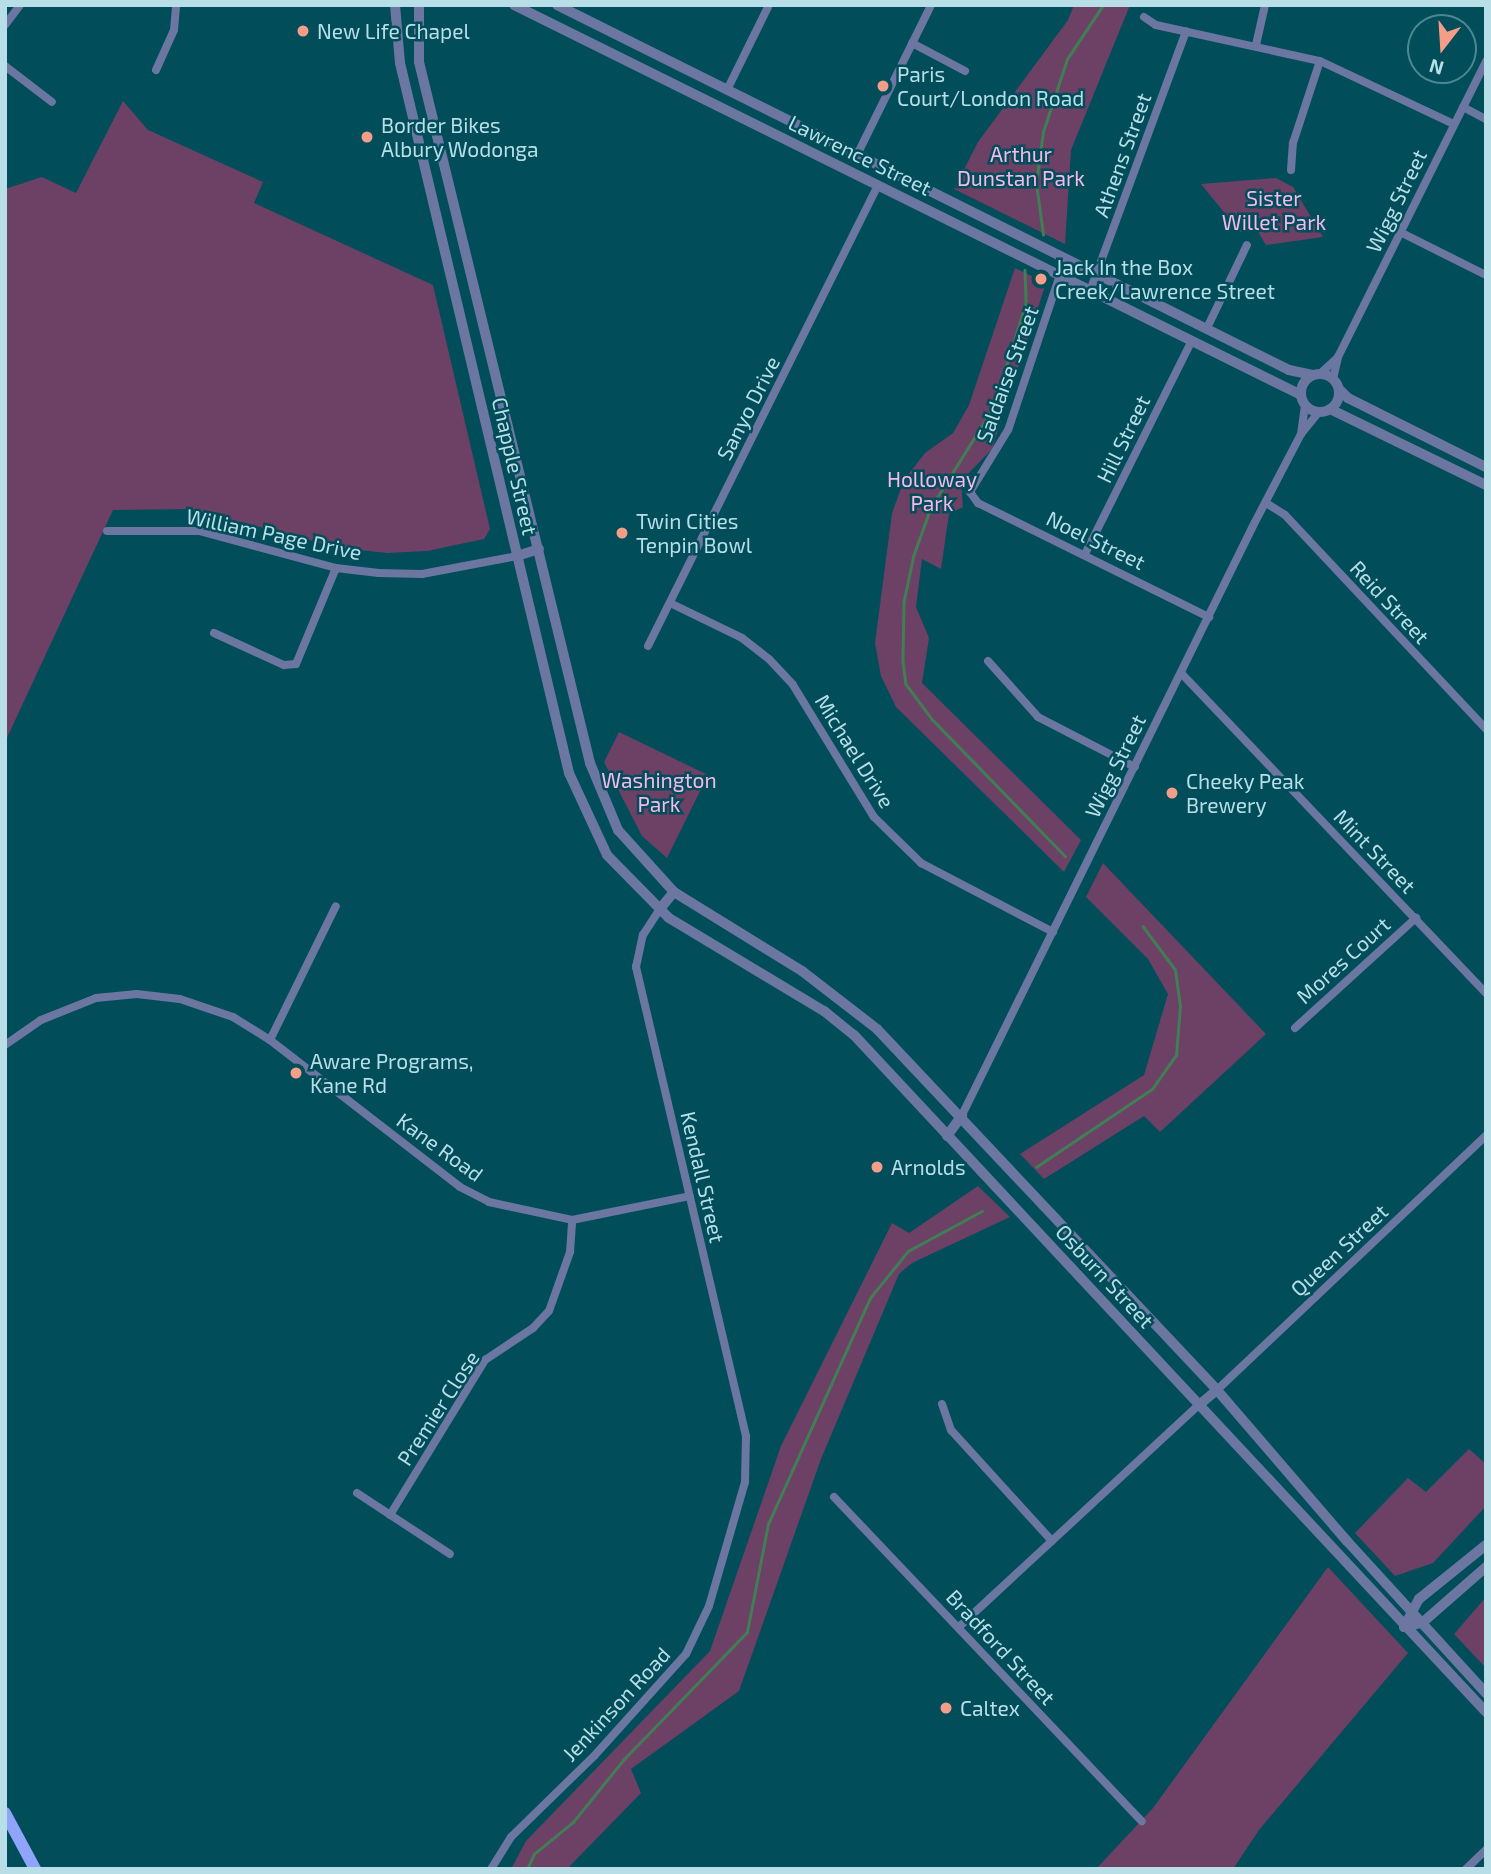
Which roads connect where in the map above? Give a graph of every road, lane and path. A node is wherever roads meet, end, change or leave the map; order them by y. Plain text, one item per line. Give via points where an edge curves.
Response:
1 (20, 5) edge
2 (176, 5) edge
3 (395, 5) edge
4 (419, 5) edge
5 (514, 5) edge
6 (558, 5) edge
7 (769, 5) edge
8 (930, 5) edge
9 (1265, 5) edge
10 (1144, 17) dead end
11 (550, 23) junction
12 (5, 25) edge
13 (1186, 32) junction
14 (912, 43) junction
15 (1256, 45) junction
16 (1320, 61) junction
17 (1486, 61) edge
18 (5, 66) edge
19 (156, 70) dead end
20 (965, 71) dead end
21 (727, 90) junction
22 (52, 102) dead end
23 (1463, 107) junction
24 (1486, 119) edge
25 (1454, 124) junction
26 (857, 155) junction
27 (886, 170) junction
28 (1292, 170) dead end
29 (849, 171) junction
30 (878, 185) junction
31 (1400, 232) junction
32 (1247, 245) dead end
33 (1065, 260) junction
34 (1096, 274) junction
35 (1060, 275) junction
36 (1486, 275) edge
37 (1090, 291) junction
38 (1207, 328) junction
39 (1192, 340) junction
40 (1338, 357) junction
41 (1317, 374) junction
42 (1333, 379) junction
43 (1339, 389) junction
44 (1303, 400) junction
45 (1330, 410) junction
46 (1319, 412) junction
47 (1301, 434) junction
48 (1483, 465) edge
49 (1472, 479) junction
50 (1486, 485) edge
51 (970, 492) joint
52 (1266, 503) junction
53 (107, 531) dead end
54 (539, 549) junction
55 (1085, 554) junction
56 (517, 556) junction
57 (337, 568) junction
58 (670, 603) junction
59 (1209, 617) junction
60 (214, 633) dead end
61 (648, 646) dead end
62 (988, 661) dead end
63 (1181, 673) junction
64 (1486, 729) edge
65 (1135, 767) junction
66 (674, 892) junction
67 (336, 906) dead end
68 (660, 909) junction
69 (1416, 918) junction
70 (1053, 932) junction
71 (1486, 993) edge
72 (1294, 1028) dead end
73 (270, 1040) junction
74 (5, 1045) edge
75 (962, 1115) junction
76 (947, 1136) junction
77 (1486, 1136) edge
78 (690, 1196) junction
79 (572, 1220) junction
80 (1217, 1390) junction
81 (942, 1404) dead end
82 (1199, 1405) junction
83 (748, 1458) joint
84 (357, 1493) dead end
85 (834, 1497) dead end
86 (390, 1515) junction
87 (1052, 1541) junction
88 (1486, 1545) edge
89 (450, 1554) dead end
90 (1486, 1567) edge
91 (1410, 1609) junction
92 (1422, 1623) junction
93 (960, 1626) junction
94 (1404, 1627) junction
95 (1486, 1693) edge
96 (1486, 1712) edge
97 (5, 1813) edge
98 (1142, 1821) dead end
99 (1486, 1850) edge
100 (35, 1869) edge
101 (491, 1869) edge
102 (1466, 1869) edge

1 - 12 street
2 - 19 street via 174,30
3 - 56 street, Chapple Street via 400,63
4 - 54 street, Chapple Street via 419,62
5 - 11 street, Lawrence Street
6 - 11 street
6 - 21 street, Lawrence Street
7 - 21 street
8 - 14 street
9 - 15 street
10 - 13 street
11 - 29 street, Lawrence Street
13 - 15 street
13 - 34 street, Athens Street
14 - 20 street
14 - 26 street
15 - 16 street
16 - 25 street
16 - 28 street via 1293,144
17 - 23 street, Wigg Street
18 - 22 street
21 - 26 street, Lawrence Street
23 - 24 street
23 - 25 street, Wigg Street
25 - 31 street, Wigg Street
26 - 27 street, Lawrence Street
26 - 29 street
27 - 30 street
27 - 33 street, Lawrence Street
29 - 30 street, Lawrence Street
30 - 35 street, Lawrence Street
30 - 58 street, Sanyo Drive
31 - 36 street
31 - 40 street, Wigg Street
32 - 38 street
33 - 34 street, Lawrence Street
33 - 35 street, Saldaise Street
34 - 37 street, Athens Street
34 - 38 street, Lawrence Street
35 - 37 street, Lawrence Street
35 - 51 street, Saldaise Street via 1008,430
37 - 39 street, Lawrence Street
38 - 41 street, Lawrence Street via 1289,370
39 - 44 street, Lawrence Street
39 - 55 street, Hill Street
40 - 41 street, Wigg Street
40 - 42 street, Wigg Street
41 - 42 street
41 - 44 street via 1303,383
42 - 43 street
43 - 45 street
43 - 48 street via 1348,398
44 - 46 street
44 - 47 street, Wigg Street
45 - 46 street
45 - 49 street
46 - 47 street, Wigg Street
47 - 52 street, Wigg Street
48 - 49 street
49 - 50 street
51 - 55 street, Noel Street via 978,503
52 - 59 street, Wigg Street
52 - 64 street, Reid Street via 1285,515
53 - 57 street, William Page Drive via 198,531
54 - 56 street
54 - 66 street, Chapple Street via 590,763 604,801 632,850
55 - 59 street, Noel Street
56 - 57 street, William Page Drive via 422,574
56 - 68 street, Chapple Street via 576,793 607,855
57 - 60 street via 296,664 284,665
58 - 61 street, Sanyo Drive
58 - 70 street, Michael Drive via 742,638 769,659 793,685 854,790 905,849 948,881
59 - 63 street, Wigg Street
62 - 65 street via 1038,717
63 - 65 street, Wigg Street
63 - 69 street, Mint Street
65 - 70 street, Wigg Street
66 - 68 street
66 - 75 street, Osburn Street via 834,993 877,1029
67 - 73 street
68 - 76 street, Osburn Street via 837,1020
68 - 78 street, Kendall Street via 643,935 636,967
69 - 71 street, Mint Street
69 - 72 street, Mores Court
70 - 75 street, Wigg Street
73 - 74 street, Kane Road via 203,1004 136,994 96,998 58,1011
73 - 79 street, Kane Road via 460,1187 520,1212
75 - 76 street
75 - 80 street, Osburn Street
76 - 82 street, Osburn Street
77 - 80 street, Queen Street
78 - 79 street, Kane Road
78 - 83 street, Kendall Street
79 - 86 street, Premier Close via 570,1252 549,1311 533,1328 485,1360
80 - 82 street
80 - 91 street, Osburn Street
81 - 87 street via 951,1430
82 - 87 street
82 - 94 street, Osburn Street
83 - 101 street, Jenkinson Road via 729,1546 709,1606 685,1654 595,1755 511,1837
84 - 86 street
85 - 93 street, Bradford Street
86 - 89 street
87 - 93 street
88 - 91 street
90 - 92 street
91 - 92 street, Osburn Street
91 - 94 street
92 - 94 street
92 - 95 street, Osburn Street
93 - 98 street, Bradford Street
94 - 96 street, Osburn Street
97 - 100 main road
99 - 102 street

